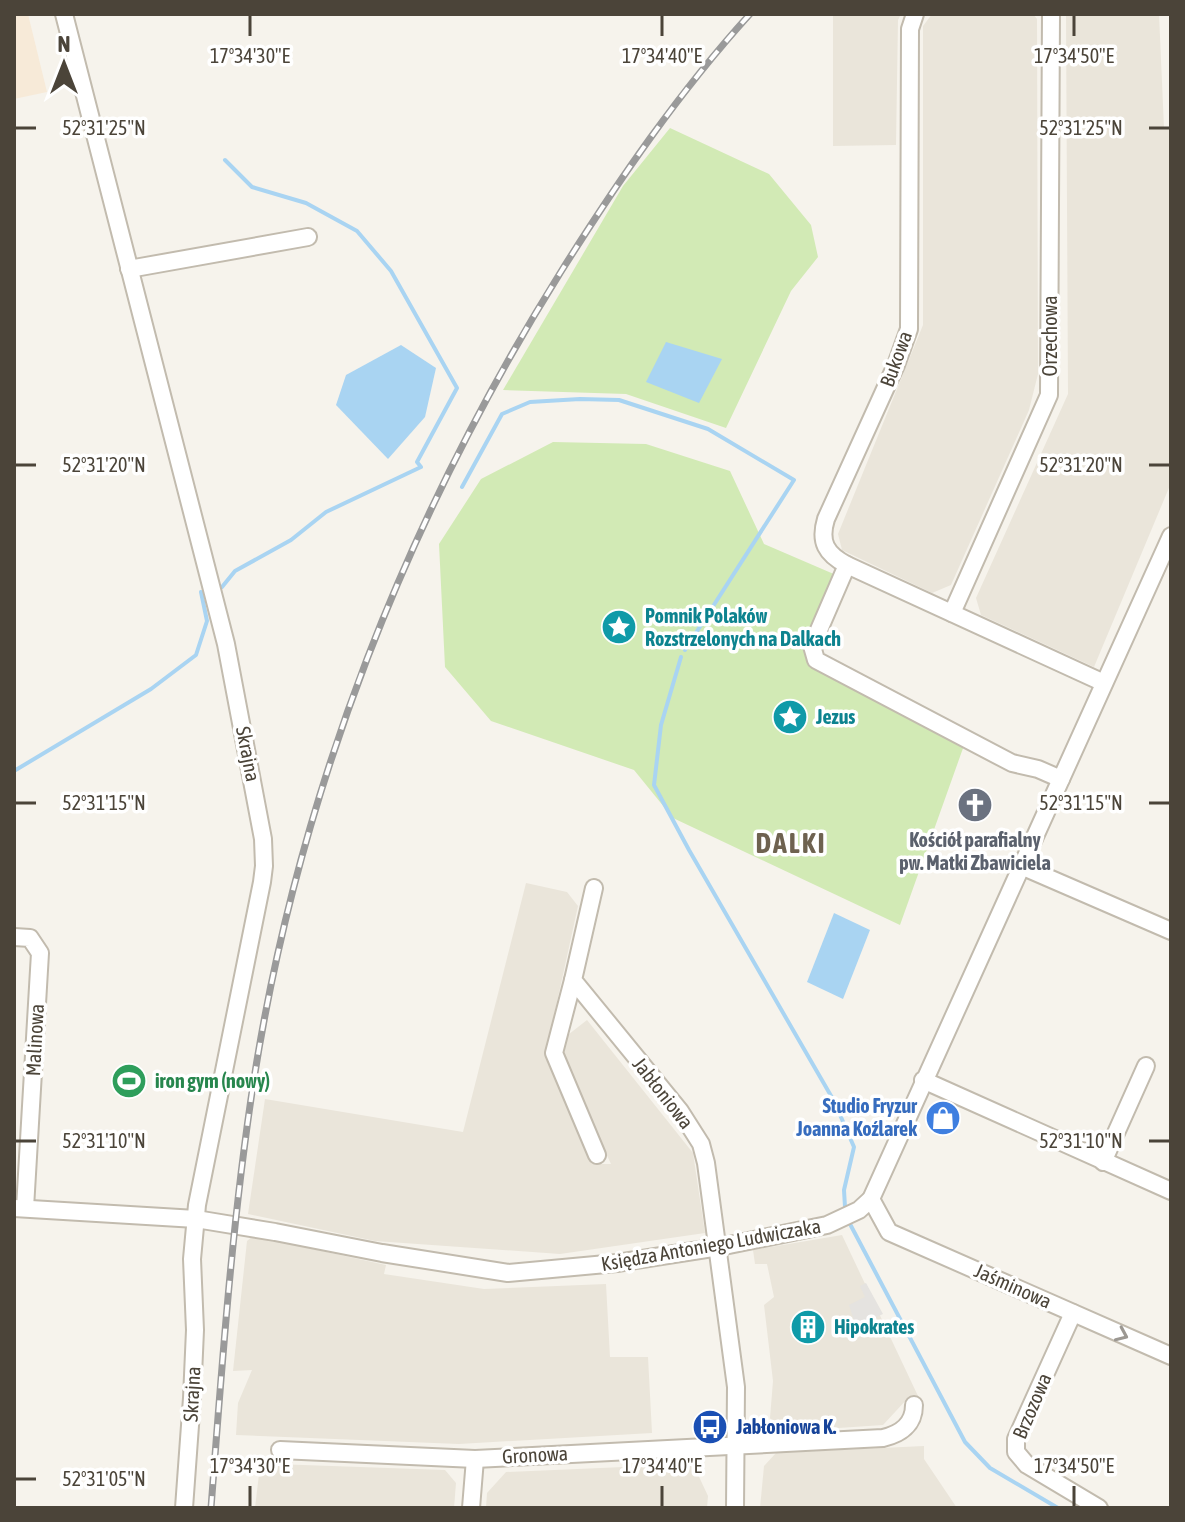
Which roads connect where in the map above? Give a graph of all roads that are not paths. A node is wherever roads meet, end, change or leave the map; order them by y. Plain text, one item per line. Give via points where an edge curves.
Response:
1 (64, 14) edge
2 (915, 14) edge
3 (1051, 14) edge
4 (308, 237) dead end
5 (129, 269) junction
6 (1171, 536) edge
7 (847, 565) junction
8 (952, 613) junction
9 (1104, 683) junction
10 (1061, 779) junction
11 (1021, 866) junction
12 (594, 888) dead end
13 (1171, 931) edge
14 (14, 937) edge
15 (573, 980) junction
16 (1146, 1066) dead end
17 (923, 1080) junction
18 (597, 1155) dead end
19 (1103, 1162) junction
20 (1171, 1191) edge
21 (865, 1204) junction
22 (20, 1208) edge
23 (196, 1219) junction
24 (719, 1247) junction
25 (1073, 1313) junction
26 (1171, 1356) edge
27 (914, 1405) dead end
28 (735, 1445) junction
29 (280, 1450) dead end
30 (475, 1459) junction
31 (184, 1508) edge
32 (471, 1508) edge
33 (735, 1508) edge
34 (1099, 1508) edge

1 - 5 street, Skrajna
2 - 7 street, Bukowa via 910,29 909,329 822,533 825,546
3 - 8 street, Orzechowa via 1049,395
4 - 5 street
5 - 23 street, Skrajna via 226,644 263,839 262,882
6 - 9 street
7 - 8 street, Bukowa
7 - 10 street via 812,646 816,660 1012,763
8 - 9 street
9 - 10 street
10 - 11 street
11 - 13 street
11 - 17 street
12 - 15 street
14 - 22 street, Malinowa via 30,938 40,953
15 - 18 street via 554,1053
15 - 24 street, Jabłoniowa via 701,1144
16 - 19 street
17 - 19 street
17 - 21 street
19 - 20 street
21 - 24 street, Księdza Antoniego Ludwiczaka via 827,1225
21 - 25 street, Jaśminowa via 889,1232
22 - 23 street, Księdza Antoniego Ludwiczaka
23 - 24 street, Księdza Antoniego Ludwiczaka via 508,1273
23 - 31 street, Skrajna
24 - 28 street, Jabłoniowa via 736,1387
25 -> 26 street, Jaśminowa
25 - 34 street, Brzozowa via 1016,1439 1016,1452 1027,1465
27 - 28 street, Gronowa via 914,1415 903,1430 883,1438
28 - 30 street, Gronowa
28 - 33 street, Jabłoniowa
29 - 30 street, Gronowa
30 - 32 street

